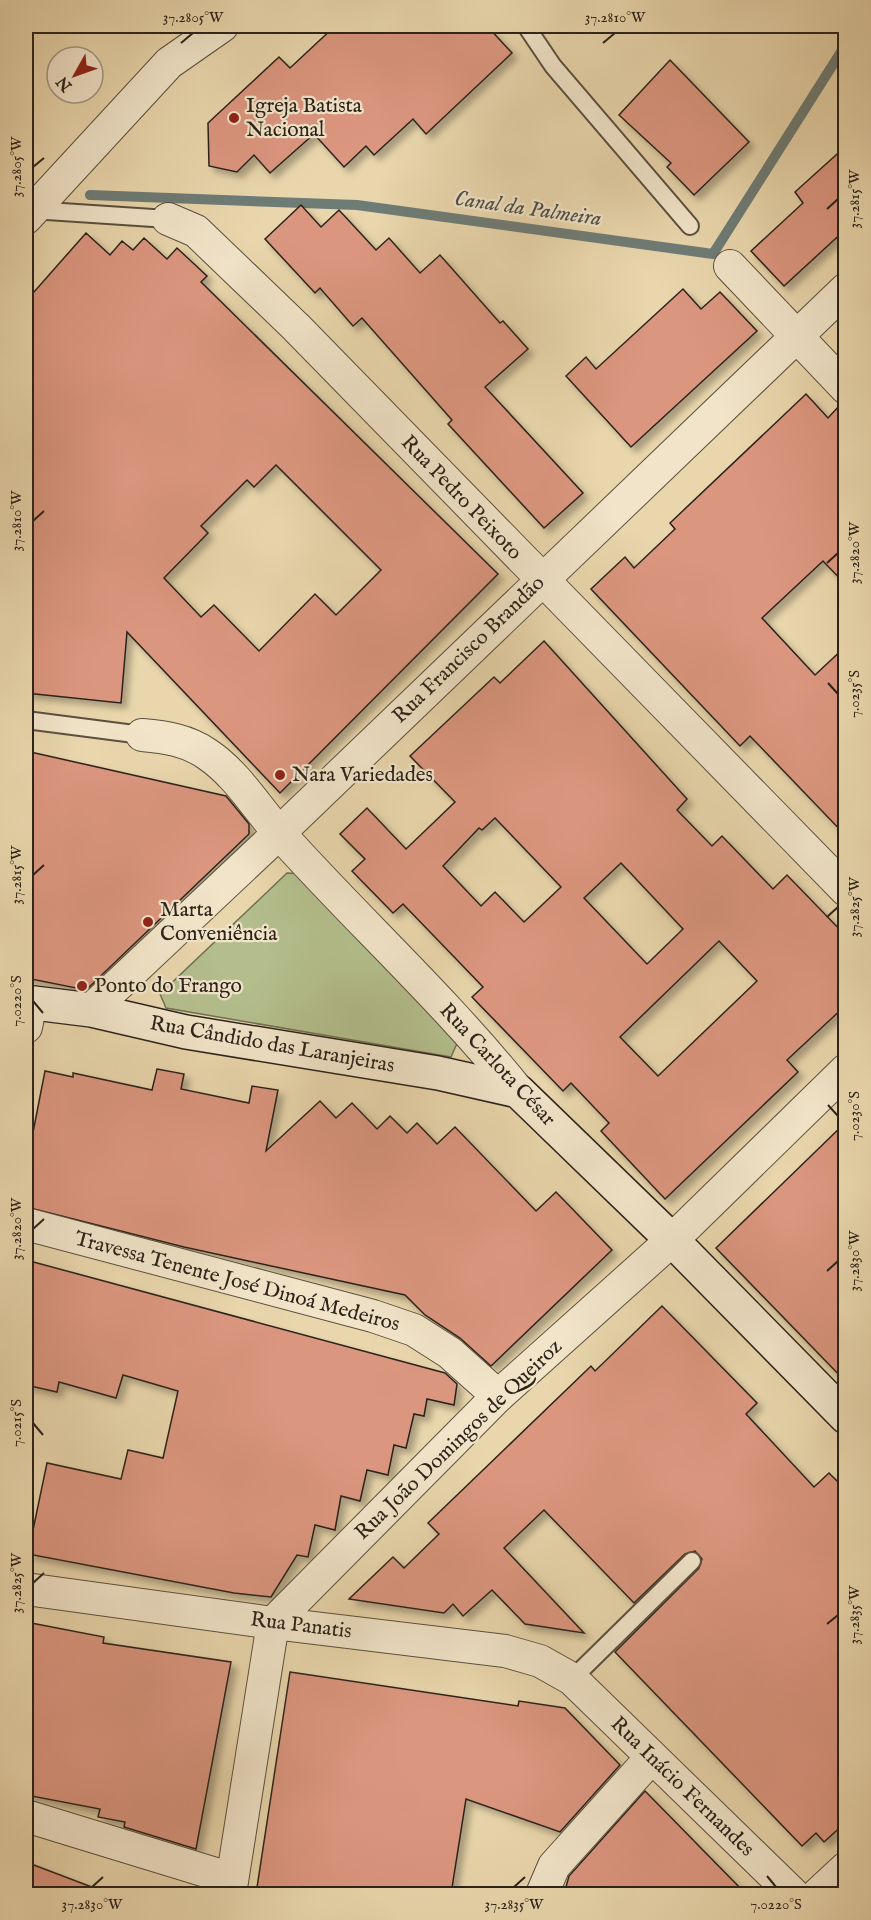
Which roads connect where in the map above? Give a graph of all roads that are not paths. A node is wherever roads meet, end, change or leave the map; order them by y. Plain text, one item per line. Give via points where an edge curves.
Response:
1 (222, 26) edge
2 (526, 26) edge
3 (30, 211) edge
4 (168, 219) joint
5 (690, 226) dead end
6 (730, 266) dead end
7 (846, 288) edge
8 (795, 336) junction
9 (846, 388) edge
10 (541, 581) junction
11 (26, 720) edge
12 (142, 735) joint
13 (279, 833) junction
14 (846, 890) edge
15 (91, 1010) junction
16 (27, 1011) edge
17 (846, 1070) edge
18 (518, 1091) junction
19 (26, 1224) edge
20 (672, 1240) junction
21 (498, 1396) junction
22 (846, 1416) edge
23 (692, 1561) dead end
24 (26, 1588) edge
25 (273, 1623) junction
26 (572, 1679) junction
27 (651, 1758) junction
28 (26, 1816) edge
29 (846, 1868) edge
30 (231, 1887) edge
31 (542, 1894) edge
32 (794, 1894) edge
33 (818, 1894) edge

1 - 3 street via 169,63
2 - 5 lane via 553,66
3 - 4 lane
4 - 10 street, Rua Pedro Peixoto via 196,231 258,290
6 - 8 street
7 - 8 street, Rua Francisco Brandão
8 - 9 street
8 - 10 street, Rua Francisco Brandão
10 - 13 street, Rua Francisco Brandão
10 - 14 street, Rua Pedro Peixoto
11 - 12 lane
12 - 13 street, Rua Carlota César via 183,742 208,754 235,779
13 - 15 street, Rua Francisco Brandão
13 - 18 street, Rua Carlota César via 485,1050
15 - 16 street, Rua Cândido das Laranjeiras
15 - 18 street, Rua Cândido das Laranjeiras via 186,1032 438,1073
17 - 20 street, Rua João Domingos de Queiroz
18 - 20 street, Rua Carlota César
19 - 21 street, Travessa Tenente José Dinoá Medeiros via 414,1330 450,1353
20 - 21 street, Rua João Domingos de Queiroz
20 - 22 street, Rua Carlota César
21 - 25 street, Rua João Domingos de Queiroz
23 - 26 lane
24 - 25 street, Rua Panatis
25 - 26 street, Rua Panatis via 505,1651 540,1661
25 - 30 street
26 - 27 street, Rua Inácio Fernandes
27 - 31 street via 554,1866
27 - 32 street, Rua Inácio Fernandes
28 - 30 street
29 - 33 street

